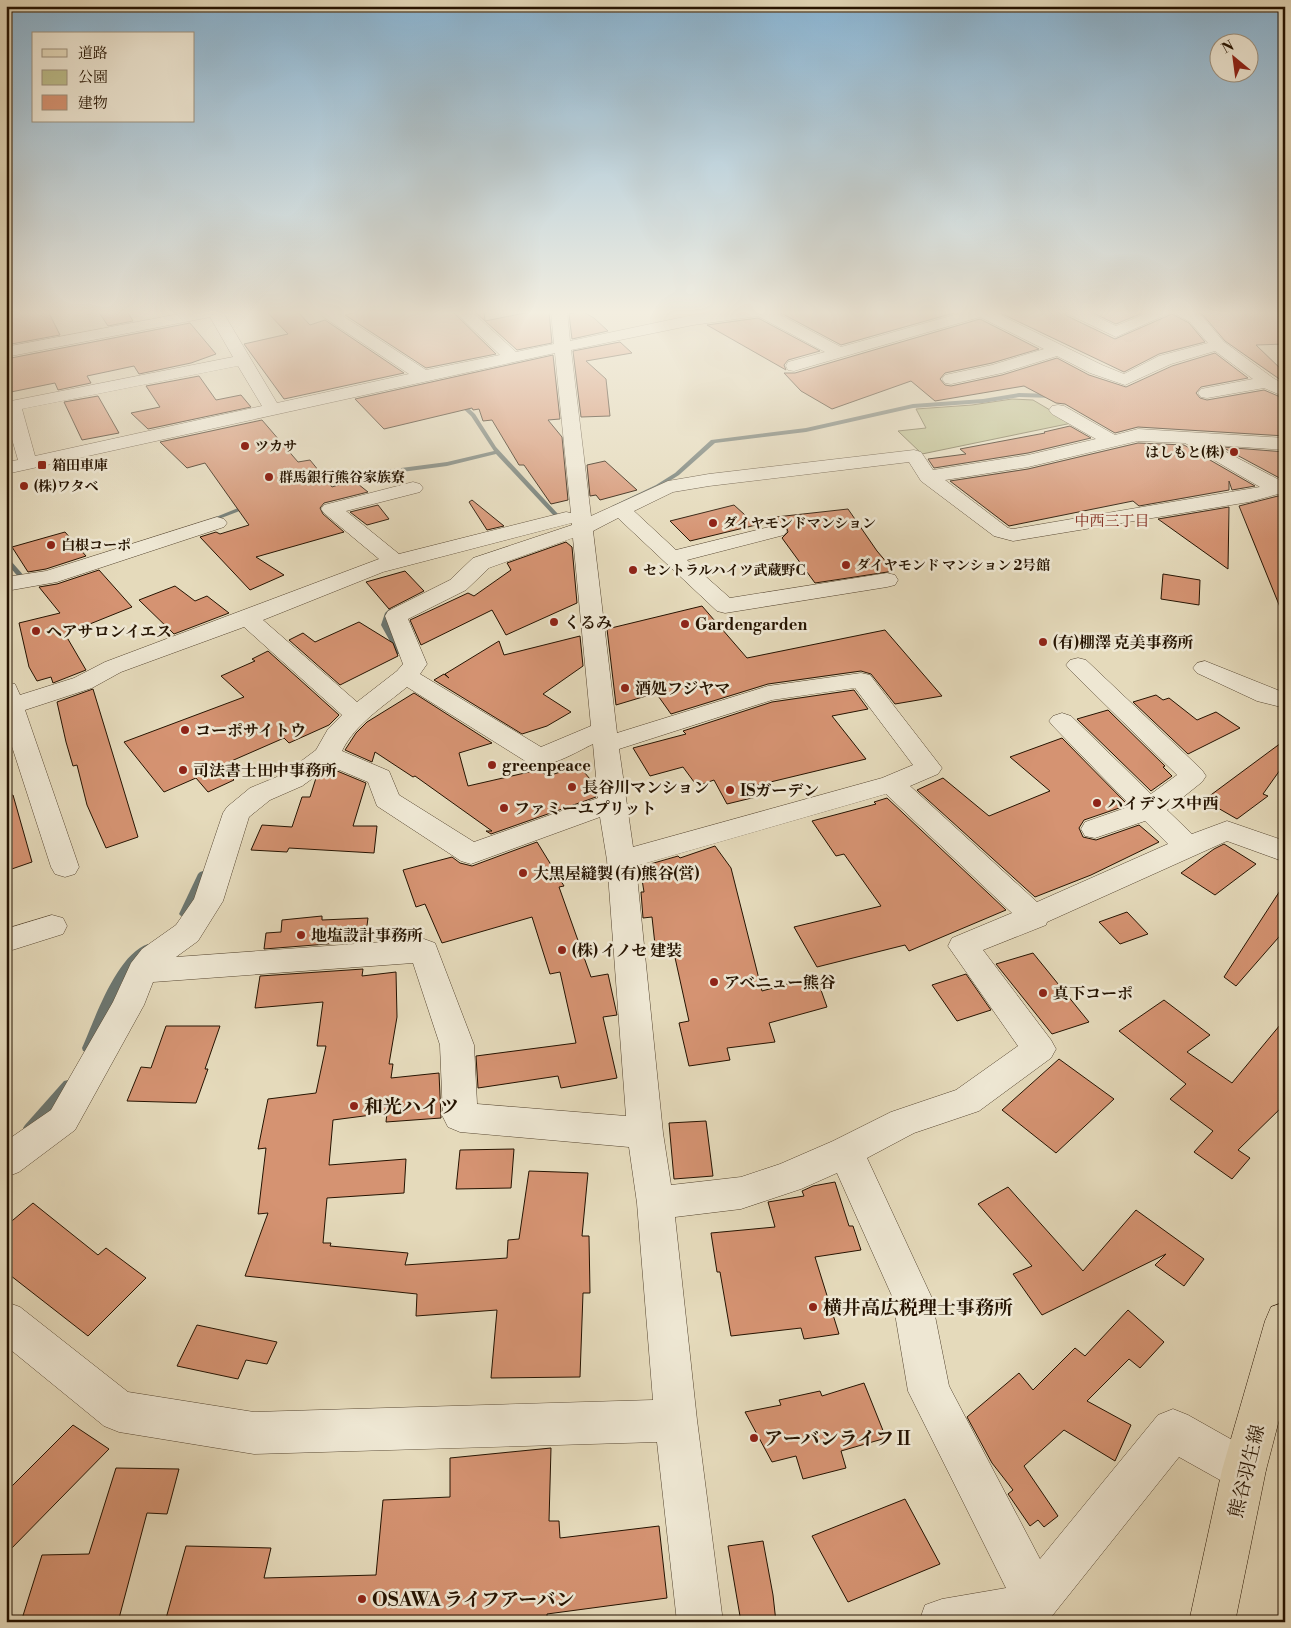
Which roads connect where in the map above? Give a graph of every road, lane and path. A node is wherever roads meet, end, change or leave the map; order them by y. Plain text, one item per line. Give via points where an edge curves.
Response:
1 (109, 387) edge
2 (259, 387) edge
3 (373, 387) edge
4 (567, 387) edge
5 (1240, 387) edge
6 (1207, 393) dead end
7 (9, 407) edge
8 (272, 409) junction
9 (1058, 410) dead end
10 (1185, 437) junction
11 (1112, 442) junction
12 (1285, 444) edge
13 (28, 463) junction
14 (6, 468) edge
15 (928, 477) junction
16 (413, 488) dead end
17 (1281, 489) edge
18 (621, 510) junction
19 (217, 523) dead end
20 (582, 523) junction
21 (777, 531) dead end
22 (672, 557) junction
23 (394, 561) junction
24 (888, 580) dead end
25 (6, 584) edge
26 (247, 618) junction
27 (1078, 664) dead end
28 (1205, 668) dead end
29 (406, 676) junction
30 (8, 701) edge
31 (1285, 701) edge
32 (352, 711) junction
33 (1062, 721) dead end
34 (605, 737) junction
35 (327, 754) junction
36 (891, 784) junction
37 (612, 803) junction
38 (1150, 809) junction
39 (1095, 829) dead end
40 (1187, 846) junction
41 (1285, 852) edge
42 (621, 860) junction
43 (65, 867) dead end
44 (1035, 917) junction
45 (52, 926) dead end
46 (6, 941) edge
47 (142, 971) junction
48 (645, 1133) junction
49 (846, 1152) junction
50 (6, 1162) edge
51 (655, 1203) junction
52 (6, 1321) edge
53 (1285, 1321) edge
54 (676, 1420) junction
55 (1244, 1470) junction
56 (1036, 1600) junction
57 (700, 1622) edge
58 (942, 1622) edge
59 (1212, 1622) edge

1 - 7 street
2 - 8 street
3 - 8 street
4 - 20 street
5 - 6 street
7 - 13 street
8 - 13 street
9 - 11 street
10 - 11 street via 1138,434
10 - 12 street
10 - 17 street
11 - 15 street via 1028,461
13 - 14 street
15 - 17 street via 1001,532 1013,535
15 - 18 street via 914,456 668,487
16 - 23 street via 331,510
18 - 20 street
18 - 22 street
19 - 25 street via 49,577
20 - 23 street via 482,538
20 - 29 street via 481,563 458,585 396,616 415,664
20 - 34 street
21 - 22 street
22 - 24 street via 725,606
23 - 26 street
26 - 30 street via 113,667 83,683
26 - 32 street
27 - 38 street via 1193,776
28 - 31 street via 1266,696
29 - 32 street
29 - 34 street via 539,758
30 - 43 street
32 - 35 street
33 - 38 street
34 - 36 street via 768,693 861,680 929,768
34 - 37 street
35 - 37 street via 380,777 387,800 471,854
35 - 47 street via 293,780 260,794 237,813 208,901 187,933 153,957
36 - 42 street
36 - 44 street
37 - 42 street
38 - 39 street
38 - 40 street
40 - 41 street via 1227,830
40 - 44 street
42 - 48 street
44 - 49 street via 963,946 1039,1049 967,1101 903,1122
45 - 46 street
47 - 48 street via 424,951 457,1045 460,1117
47 - 50 street via 128,1005 63,1120
48 - 51 street
49 - 51 street via 788,1178 741,1194
49 - 56 street via 911,1296 929,1391
51 - 54 street
52 - 54 street via 119,1411 254,1433
53 - 55 main road, 熊谷羽生線
54 - 57 street
55 - 56 street via 1173,1430
55 - 59 main road, 熊谷羽生線
56 - 58 street via 1002,1613

